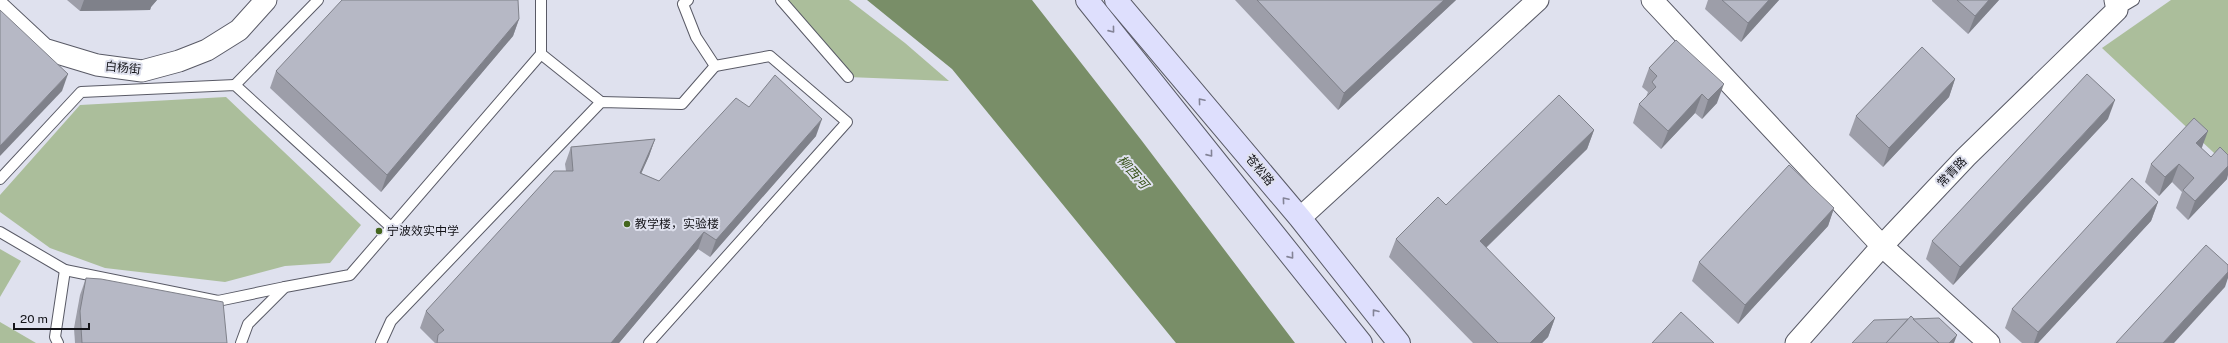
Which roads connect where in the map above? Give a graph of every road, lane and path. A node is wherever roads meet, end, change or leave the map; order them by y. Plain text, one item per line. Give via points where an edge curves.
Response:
1 (266, 0) edge
2 (318, 0) edge
3 (541, 0) edge
4 (781, 0) edge
5 (1088, 0) edge
6 (1116, 0) edge
7 (1538, 0) edge
8 (1652, 0) edge
9 (684, 1) edge
10 (2122, 3) edge
11 (0, 8) edge
12 (541, 54) junction
13 (715, 66) junction
14 (848, 77) dead end
15 (235, 85) junction
16 (601, 102) junction
17 (0, 179) edge
18 (1300, 218) junction
19 (392, 228) junction
20 (0, 232) edge
21 (1882, 246) junction
22 (65, 270) junction
23 (285, 287) junction
24 (58, 343) edge
25 (241, 343) edge
26 (381, 343) edge
27 (649, 343) edge
28 (1361, 343) edge
29 (1399, 343) edge
30 (1796, 343) edge
31 (1989, 343) edge

1 - 11 street, 白杨街 via 239,30 207,50 179,62 142,71 97,65 44,49
2 - 15 lane
3 - 12 lane
4 - 14 lane
5 -> 28 main road
18 -> 6 main road, 苍松路
7 - 18 street
8 - 21 street
9 - 13 lane via 696,37
10 - 21 street, 常青路 via 1966,157
12 - 16 lane
12 - 19 lane
13 - 16 lane via 682,104
13 - 27 lane via 770,56 847,122
15 - 17 lane via 81,92
15 - 19 lane
16 - 26 lane via 391,321
29 -> 18 main road, 苍松路
19 - 23 lane via 350,275
20 - 22 lane
21 - 30 street, 常青路
21 - 31 street
22 - 23 lane via 218,301
22 - 24 lane via 56,337
23 - 25 lane via 248,324

